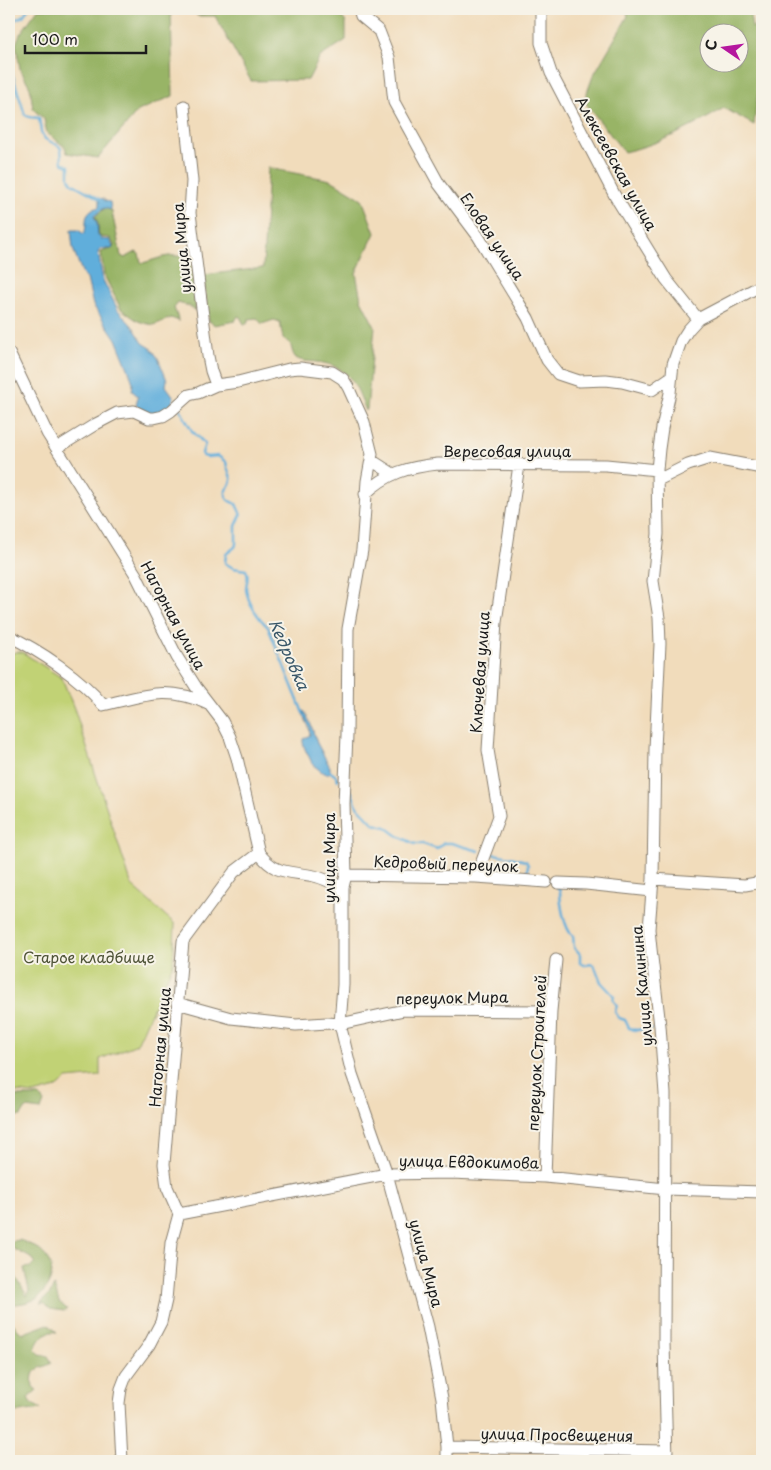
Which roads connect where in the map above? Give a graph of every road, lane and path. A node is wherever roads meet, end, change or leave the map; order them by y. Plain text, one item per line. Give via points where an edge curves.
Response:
1 (359, 9) edge
2 (541, 9) edge
3 (184, 106) dead end
4 (762, 285) edge
5 (698, 319) junction
6 (9, 353) edge
7 (671, 377) junction
8 (216, 385) junction
9 (652, 390) junction
10 (667, 407) junction
11 (57, 448) junction
12 (371, 460) junction
13 (519, 465) junction
14 (762, 468) edge
15 (393, 474) junction
16 (658, 475) junction
17 (366, 494) junction
18 (9, 636) edge
19 (209, 704) junction
20 (259, 852) junction
21 (346, 875) junction
22 (476, 877) junction
23 (762, 882) edge
24 (652, 885) junction
25 (343, 887) junction
26 (556, 960) dead end
27 (177, 1003) junction
28 (551, 1010) junction
29 (340, 1024) junction
30 (387, 1174) junction
31 (545, 1177) junction
32 (666, 1189) junction
33 (762, 1192) edge
34 (179, 1214) junction
35 (447, 1447) junction
36 (667, 1456) edge
37 (122, 1461) edge
38 (447, 1461) edge

1 - 9 street, Еловая улица via 361,16 379,31 386,48 394,102 439,184 478,236 528,318 547,360 558,374 579,381 606,380
2 - 5 street, Алексеевская улица via 541,43 551,73 615,196 666,279
3 - 8 street, улица Мира via 192,181 191,223 208,356
4 - 5 street
5 - 7 street, улица Калинина via 682,341
6 - 11 street, Нагорная улица via 38,416
7 - 9 street
7 - 10 street, улица Калинина
8 - 11 street, улица Мира via 189,395 163,416 149,418 134,411 117,413
8 - 12 street, улица Мира via 289,368 332,372 343,380 364,422
9 - 10 street
10 - 16 street, улица Калинина
11 - 19 street, Нагорная улица via 136,575 177,657
12 - 15 street
12 - 17 street, улица Мира
13 - 15 street, Вересовая улица via 438,464
13 - 16 street, Вересовая улица via 606,465
13 - 22 street, Ключевая улица via 496,622 488,750 499,816
14 - 16 street via 710,458
15 - 17 street, Вересовая улица
16 - 24 street, улица Калинина via 654,581 660,644
17 - 21 street, улица Мира via 364,536 348,629 344,804
18 - 19 street via 62,669 90,690 103,705 161,692 186,695
19 - 20 street, Нагорная улица via 222,721 235,751
20 - 25 street via 266,863 279,870 316,876
20 - 27 street, Нагорная улица via 234,872 183,940
21 - 22 street, Кедровый переулок
21 - 25 street, улица Мира
22 - 24 street, Кедровый переулок
23 - 24 street, Кедровый переулок via 745,885
24 - 32 street, улица Калинина via 650,949 659,1011 665,1094
25 - 29 street, улица Мира
26 - 28 street, переулок Строителей
27 - 29 street, переулок Мира via 230,1018 296,1025
27 - 34 street, Нагорная улица via 164,1164 167,1187
28 - 29 street, переулок Мира via 404,1010
28 - 31 street, переулок Строителей
29 - 30 street, улица Мира via 352,1074
30 - 31 street, улица Евдокимова
30 - 34 street, улица Евдокимова
30 - 35 street, улица Мира via 433,1346
31 - 32 street, улица Евдокимова
32 - 33 street, улица Евдокимова
32 - 36 street, улица Калинина via 664,1342
34 - 37 street via 161,1322 121,1389
35 - 36 street, улица Просвещения
35 - 38 street, улица Мира

